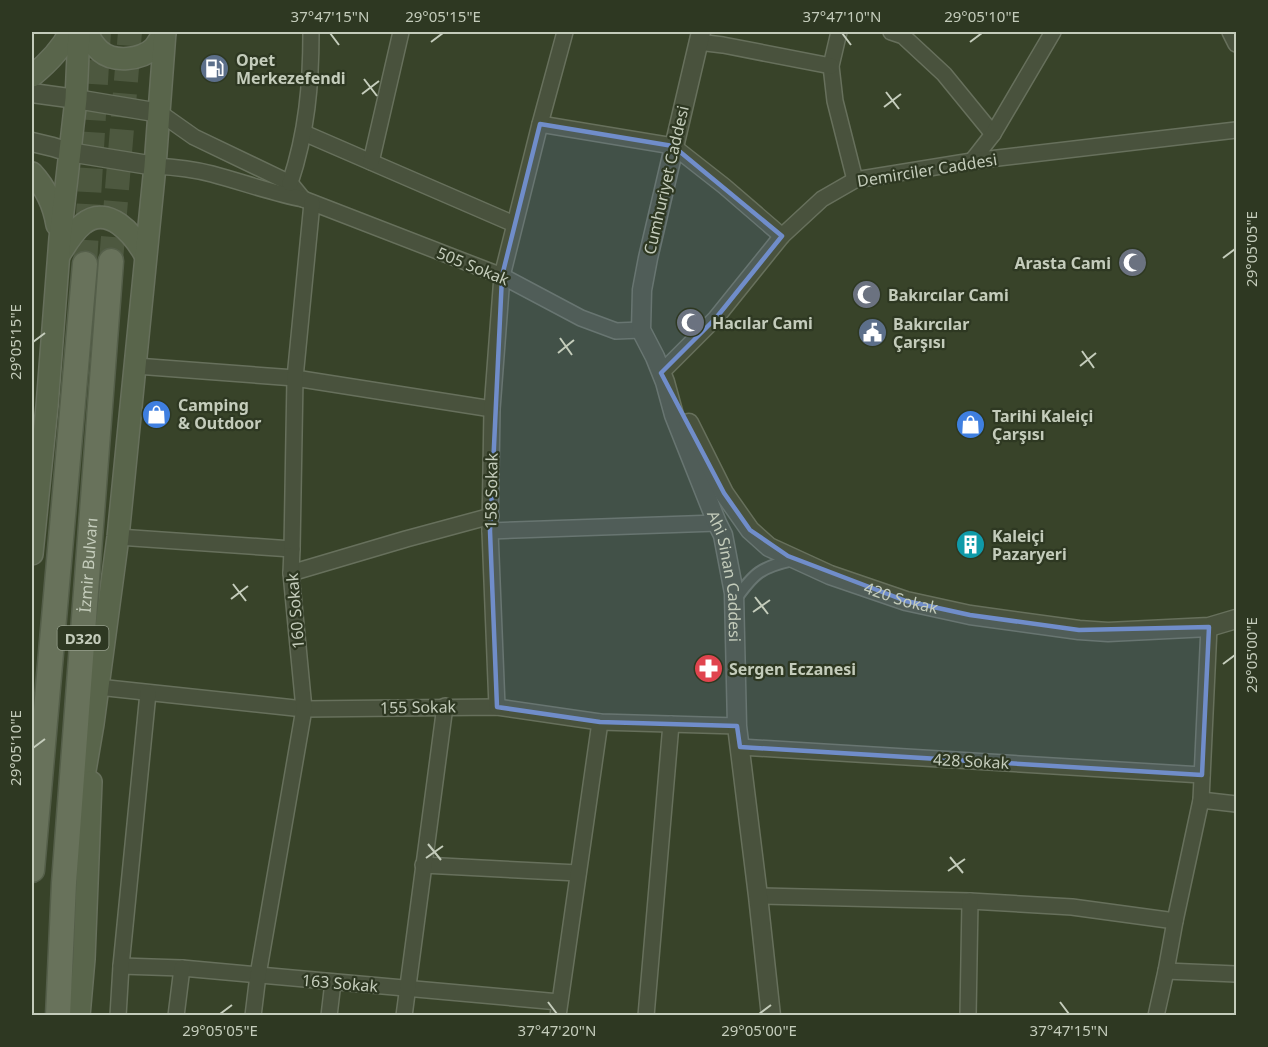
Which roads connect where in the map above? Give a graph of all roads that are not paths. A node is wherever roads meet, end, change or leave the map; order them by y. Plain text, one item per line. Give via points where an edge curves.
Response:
1 (70, 32) edge
2 (79, 32) edge
3 (86, 32) edge
4 (165, 32) edge
5 (311, 32) edge
6 (401, 32) edge
7 (565, 32) edge
8 (839, 32) edge
9 (891, 32) edge
10 (1053, 32) edge
11 (1230, 32) edge
12 (699, 37) edge
13 (1236, 44) edge
14 (831, 66) junction
15 (32, 76) edge
16 (32, 93) edge
17 (76, 99) junction
18 (160, 113) junction
19 (540, 124) junction
20 (1236, 130) edge
21 (304, 133) junction
22 (993, 134) junction
23 (32, 142) edge
24 (674, 146) junction
25 (69, 152) junction
26 (972, 161) junction
27 (371, 162) junction
28 (155, 166) junction
29 (32, 173) edge
30 (855, 180) junction
31 (291, 183) junction
32 (308, 201) junction
33 (514, 224) junction
34 (782, 236) junction
35 (59, 248) junction
36 (146, 255) junction
37 (111, 261) tunnel mouth
38 (85, 264) tunnel mouth
39 (501, 276) junction
40 (641, 330) junction
41 (136, 366) junction
42 (663, 377) junction
43 (295, 378) junction
44 (492, 409) junction
45 (491, 523) junction
46 (717, 523) junction
47 (118, 537) junction
48 (291, 549) junction
49 (32, 554) edge
50 (795, 559) junction
51 (291, 573) junction
52 (734, 600) junction
53 (1236, 619) edge
54 (1209, 627) junction
55 (98, 687) junction
56 (148, 693) junction
57 (445, 706) junction
58 (497, 707) junction
59 (304, 709) junction
60 (600, 722) junction
61 (93, 724) junction
62 (671, 724) junction
63 (737, 726) junction
64 (740, 747) junction
65 (1202, 775) junction
66 (1201, 800) junction
67 (1236, 804) edge
68 (423, 865) junction
69 (32, 870) edge
70 (578, 873) junction
71 (64, 883) junction
72 (758, 896) junction
73 (970, 901) junction
74 (1175, 921) junction
75 (121, 966) junction
76 (182, 968) junction
77 (1166, 971) junction
78 (1236, 974) edge
79 (258, 975) junction
80 (333, 982) junction
81 (406, 989) junction
82 (558, 1009) edge
83 (58, 1016) edge
84 (80, 1016) edge
85 (118, 1016) edge
86 (176, 1016) edge
87 (253, 1016) edge
88 (329, 1016) edge
89 (404, 1016) edge
90 (646, 1016) edge
91 (771, 1016) edge
92 (968, 1016) edge
93 (1156, 1016) edge

1 - 15 main road via 55,55
2 - 17 main road
3 - 4 main road via 106,55 129,58 152,49
4 - 18 main road
5 - 21 street
6 - 27 street
7 - 19 street, 158 Sokak
8 - 14 street
9 - 22 street via 903,36 944,74
10 - 22 street
11 - 13 street
12 - 14 street
12 - 24 street, Cumhuriyet Caddesi
14 - 30 street via 835,101
16 - 17 street
17 - 18 street
17 - 25 main road
18 - 28 main road
18 - 31 street via 194,137
19 - 24 street
19 - 33 street, 158 Sokak
20 - 26 street, Demirciler Caddesi
21 - 27 street
21 - 31 street
22 - 26 street
23 - 25 street
24 - 34 street
24 - 40 street, Cumhuriyet Caddesi via 642,290
25 - 28 street
25 - 35 main road
26 - 30 street, Demirciler Caddesi
27 - 33 street
28 - 32 street, 505 Sokak via 211,173
28 - 36 main road
29 - 35 main road via 52,204
30 - 34 street, Demirciler Caddesi via 822,199
31 - 32 street
32 - 39 street, 505 Sokak
32 - 43 street, 160 Sokak
33 - 39 street, 158 Sokak
34 - 42 street, Demirciler Caddesi
35 - 36 main road via 88,220 98,217 111,219 126,229
35 - 49 main road
36 - 41 main road
37 - 71 main road, İzmir Bulvarı / D320
38 - 69 main road, İzmir Bulvarı / D320
39 - 40 street, 505 Sokak via 598,325 616,331
39 - 44 street, 158 Sokak
40 - 42 street, Ahi Sinan Caddesi
41 - 43 street
41 - 47 main road
42 - 46 street, Ahi Sinan Caddesi via 674,416
42 - 50 street, 420 Sokak via 724,493 750,530 769,547
43 - 44 street
43 - 48 street, 160 Sokak
44 - 45 street, 158 Sokak
45 - 46 street
45 - 51 street via 405,539
45 - 58 street, 158 Sokak
46 - 52 street, Ahi Sinan Caddesi via 723,535
47 - 48 street
47 - 55 main road
48 - 51 street, 160 Sokak
50 - 52 street via 765,568
50 - 54 street, 420 Sokak via 906,601 970,615 1108,632
51 - 59 street, 160 Sokak
52 - 63 street, Ahi Sinan Caddesi
53 - 54 street, 420 Sokak
54 - 65 street
55 - 56 street, 155 Sokak
55 - 61 main road
56 - 59 street, 155 Sokak
56 - 75 street
57 - 58 street, 155 Sokak
57 - 59 street, 155 Sokak
57 - 68 street
58 - 60 street, 155 Sokak
59 - 79 street, 160 Sokak
60 - 62 street, 155 Sokak
60 - 70 street
61 - 71 main road
61 - 84 main road
62 - 63 street, 155 Sokak
62 - 90 street
63 - 64 street, Ahi Sinan Caddesi
64 - 65 street, 428 Sokak
64 - 72 street, Ahi Sinan Caddesi
65 - 66 street
66 - 67 street
66 - 74 street
68 - 70 street
68 - 81 street
70 - 82 street
71 - 83 main road, İzmir Bulvarı / D320
72 - 73 street
72 - 91 street, Ahi Sinan Caddesi
73 - 74 street via 1072,907
73 - 92 street
74 - 77 street
75 - 76 street, 163 Sokak
75 - 85 street
76 - 79 street, 163 Sokak
76 - 86 street
77 - 78 street
77 - 93 street
79 - 80 street, 163 Sokak
79 - 87 street, 160 Sokak
80 - 81 street, 163 Sokak
80 - 88 street
81 - 82 street, 163 Sokak
81 - 89 street

